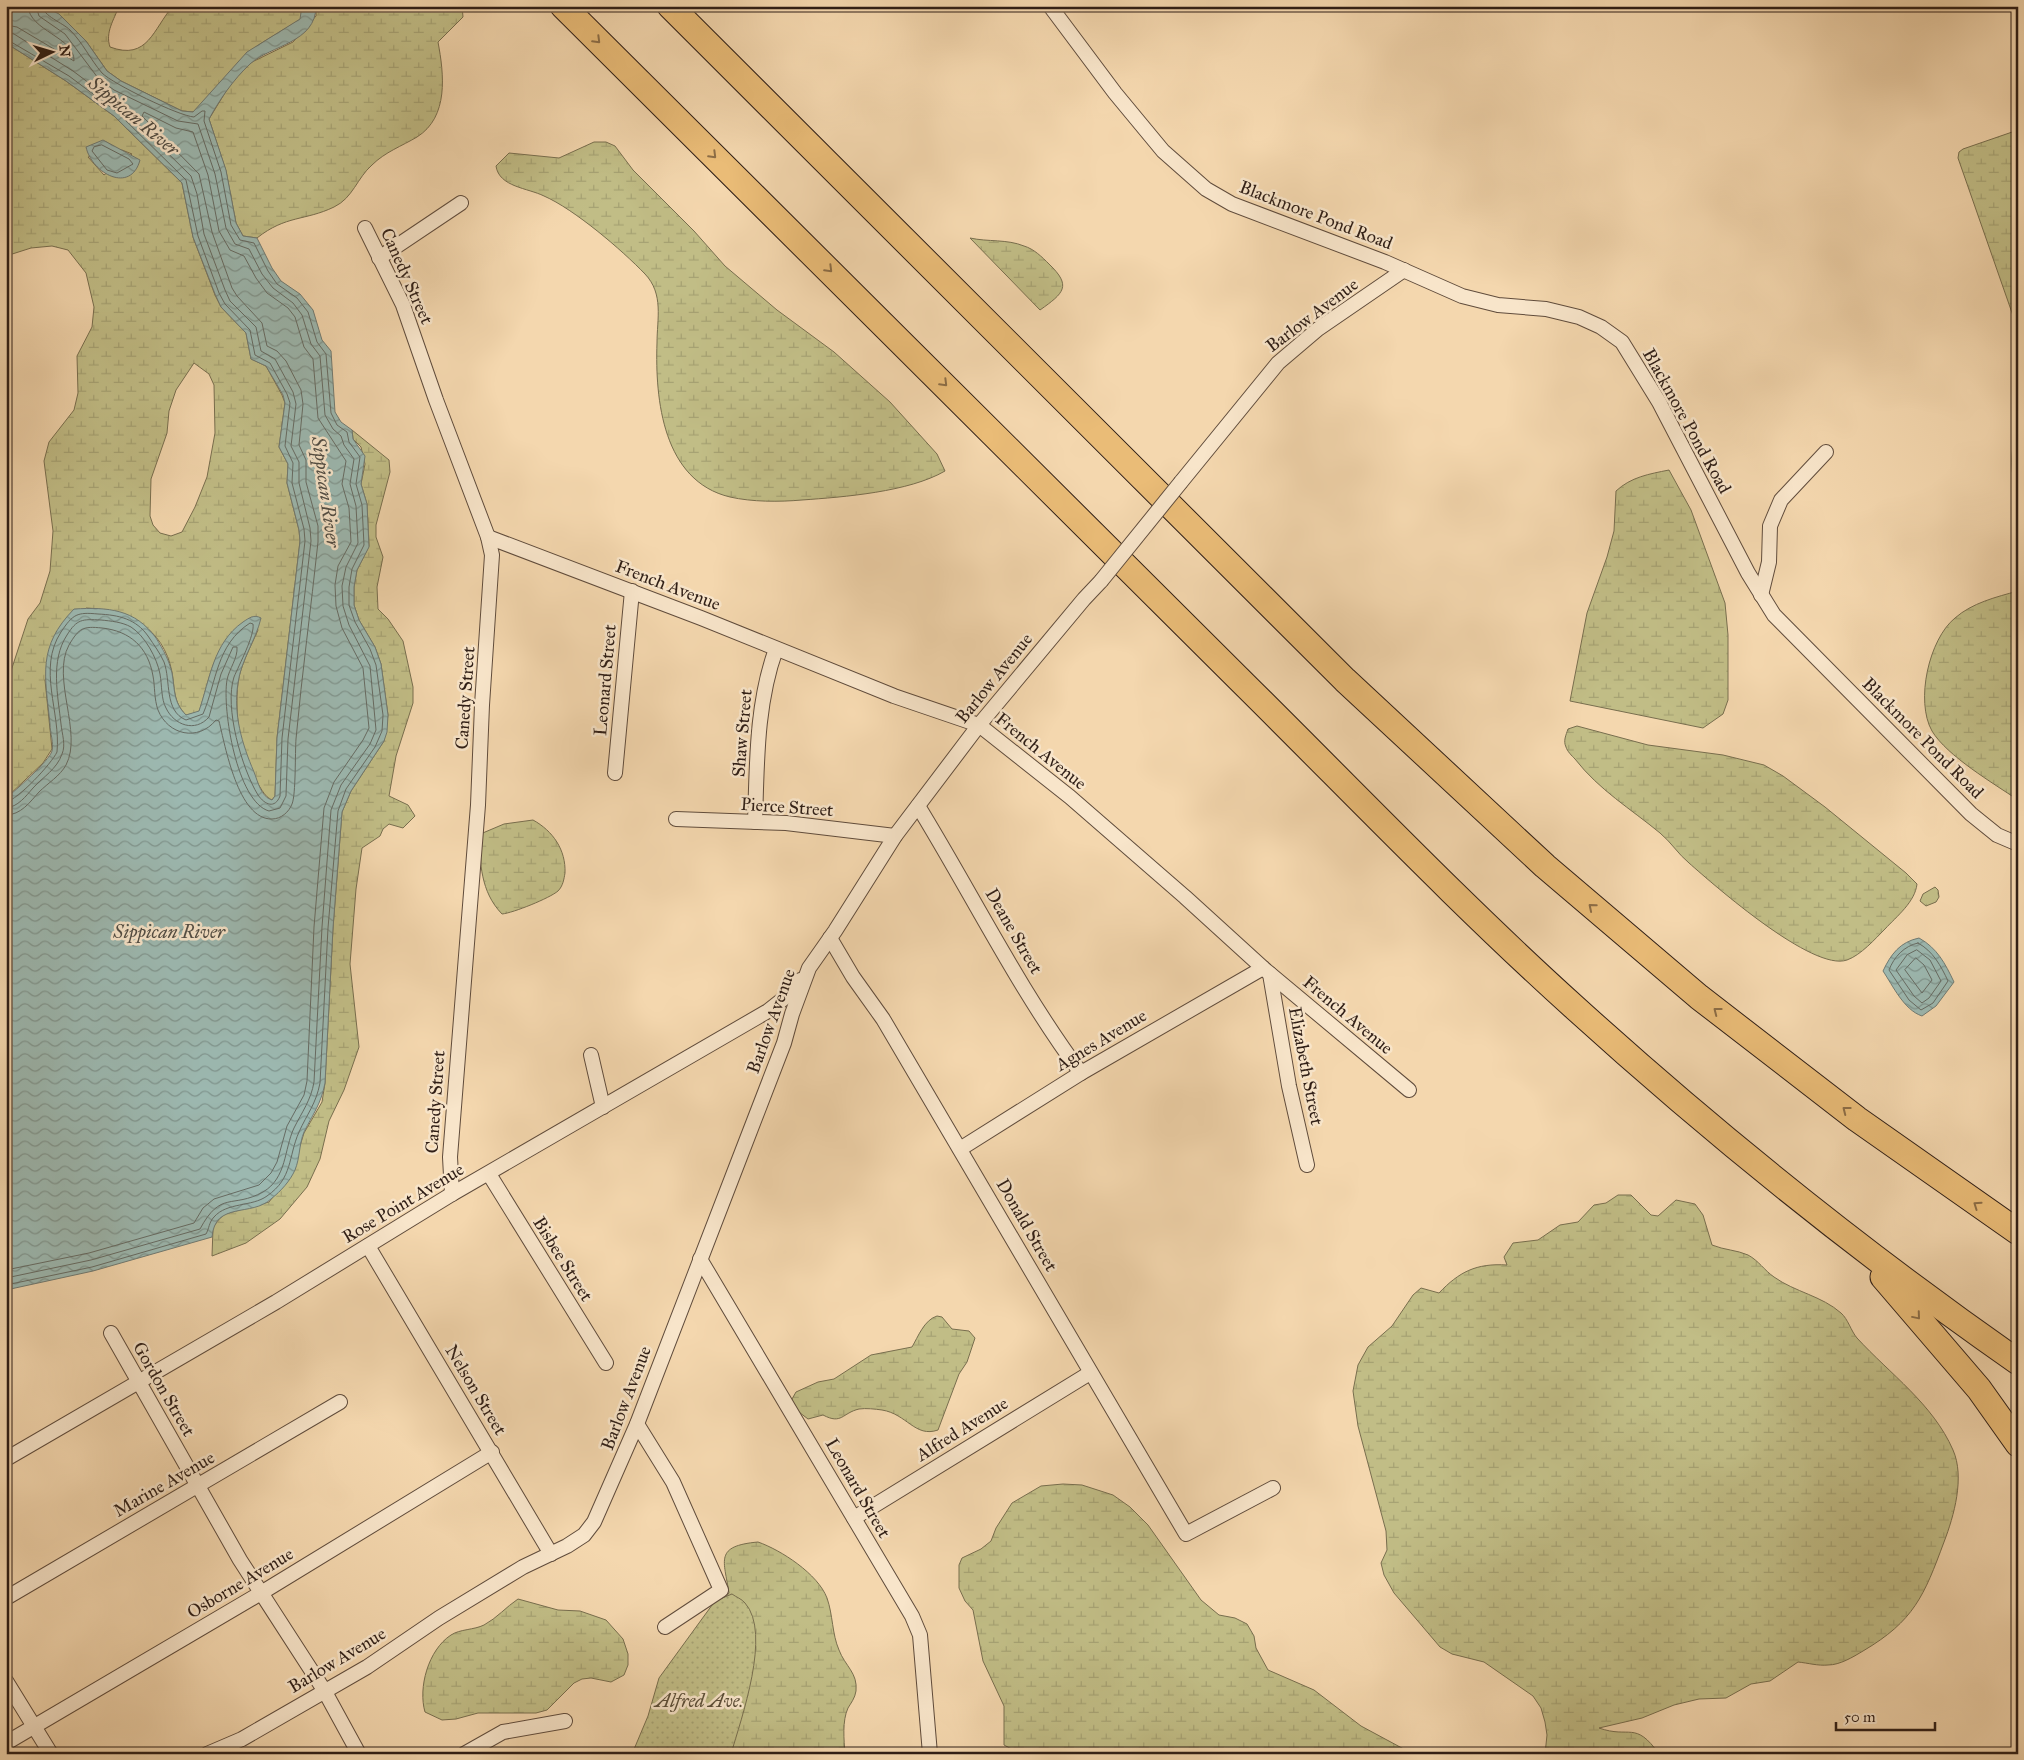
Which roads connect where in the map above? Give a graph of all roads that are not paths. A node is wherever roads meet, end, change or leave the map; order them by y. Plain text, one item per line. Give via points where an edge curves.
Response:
1 (563, 6) edge
2 (670, 6) edge
3 (1050, 6) edge
4 (461, 203) dead end
5 (365, 228) dead end
6 (379, 258) junction
7 (1404, 270) junction
8 (1826, 452) dead end
9 (488, 537) junction
10 (632, 591) junction
11 (1762, 595) junction
12 (776, 649) junction
13 (980, 725) junction
14 (615, 773) dead end
15 (918, 806) junction
16 (676, 819) dead end
17 (755, 822) junction
18 (895, 836) junction
19 (2018, 844) edge
20 (830, 938) junction
21 (809, 968) junction
22 (1267, 971) junction
23 (591, 1055) dead end
24 (1081, 1073) junction
25 (1409, 1090) dead end
26 (604, 1107) junction
27 (960, 1149) junction
28 (1308, 1165) dead end
29 (489, 1174) junction
30 (452, 1194) junction
31 (2018, 1232) edge
32 (1850, 1239) junction
33 (368, 1246) junction
34 (700, 1259) junction
35 (111, 1333) dead end
36 (2018, 1362) edge
37 (606, 1364) dead end
38 (1090, 1373) junction
39 (139, 1383) junction
40 (340, 1402) dead end
41 (637, 1424) junction
42 (2018, 1444) edge
43 (492, 1452) junction
44 (6, 1459) edge
45 (198, 1486) junction
46 (1273, 1488) dead end
47 (854, 1518) junction
48 (551, 1554) junction
49 (261, 1593) junction
50 (6, 1598) edge
51 (665, 1627) dead end
52 (6, 1681) edge
53 (324, 1690) junction
54 (564, 1722) dead end
55 (34, 1727) junction
56 (6, 1743) edge
57 (51, 1754) edge
58 (207, 1754) edge
59 (359, 1754) edge
60 (464, 1754) edge
61 (930, 1754) edge

1 -> 32 highway via 1427,868 1615,1043
31 -> 2 highway via 1857,1119 1699,997 1545,866 1345,680
3 - 7 street, Blackmore Pond Road via 1163,151 1206,189 1232,204
4 - 6 street
5 - 6 street, Canedy Street
6 - 9 street, Canedy Street via 403,305
7 - 11 street, Blackmore Pond Road via 1462,296 1498,306 1546,309 1579,317 1622,342
7 - 13 street, Barlow Avenue, bridge via 1318,329 1278,363 1102,581
8 - 11 street via 1781,500 1770,526
9 - 10 street, French Avenue
9 - 30 street, Canedy Street via 493,572 450,1157
10 - 12 street, French Avenue
10 - 14 street, Leonard Street
11 - 19 street, Blackmore Pond Road via 1774,615 1925,769 1997,835
12 - 13 street, French Avenue via 894,696
12 - 17 street, Shaw Street via 760,720
13 - 15 street, Barlow Avenue
13 - 22 street, French Avenue via 1070,797
15 - 18 street, Barlow Avenue
15 - 24 street, Deane Street via 1037,1010
16 - 17 street, Pierce Street
17 - 18 street, Pierce Street
18 - 20 street, Barlow Avenue
20 - 21 street, Barlow Avenue
20 - 27 street, Donald Street via 883,1019
21 - 26 street, Rose Point Avenue via 792,992 768,1011
21 - 34 street, Barlow Avenue via 784,1044
22 - 24 street, Agnes Avenue
22 - 25 street, French Avenue
22 - 28 street, Elizabeth Street
23 - 26 street
24 - 27 street, Agnes Avenue
26 - 29 street, Rose Point Avenue
27 - 38 street, Donald Street
29 - 30 street, Rose Point Avenue
29 - 37 street, Bisbee Street
30 - 33 street, Rose Point Avenue
32 - 36 highway
32 -> 42 highway via 1978,1388
33 - 39 street, Rose Point Avenue
33 - 43 street, Nelson Street
34 - 41 street, Barlow Avenue
34 - 47 street, Leonard Street
35 - 39 street, Gordon Street
38 - 46 street, Donald Street via 1186,1534
38 - 47 street, Alfred Avenue
39 - 44 street, Rose Point Avenue
39 - 45 street, Gordon Street
40 - 45 street, Marine Avenue
41 - 48 street, Barlow Avenue via 594,1522 584,1535
41 - 51 street via 673,1482 721,1590
43 - 48 street, Nelson Street
43 - 49 street, Osborne Avenue
45 - 49 street, Gordon Street
45 - 50 street, Marine Avenue
47 - 61 street, Leonard Street via 920,1635
48 - 53 street, Barlow Avenue via 523,1567 367,1667
49 - 53 street, Gordon Street
49 - 55 street, Osborne Avenue
52 - 55 street
53 - 58 street, Barlow Avenue via 242,1739
53 - 59 street, Gordon Street
54 - 60 street via 503,1732
55 - 56 street, Osborne Avenue
55 - 57 street

